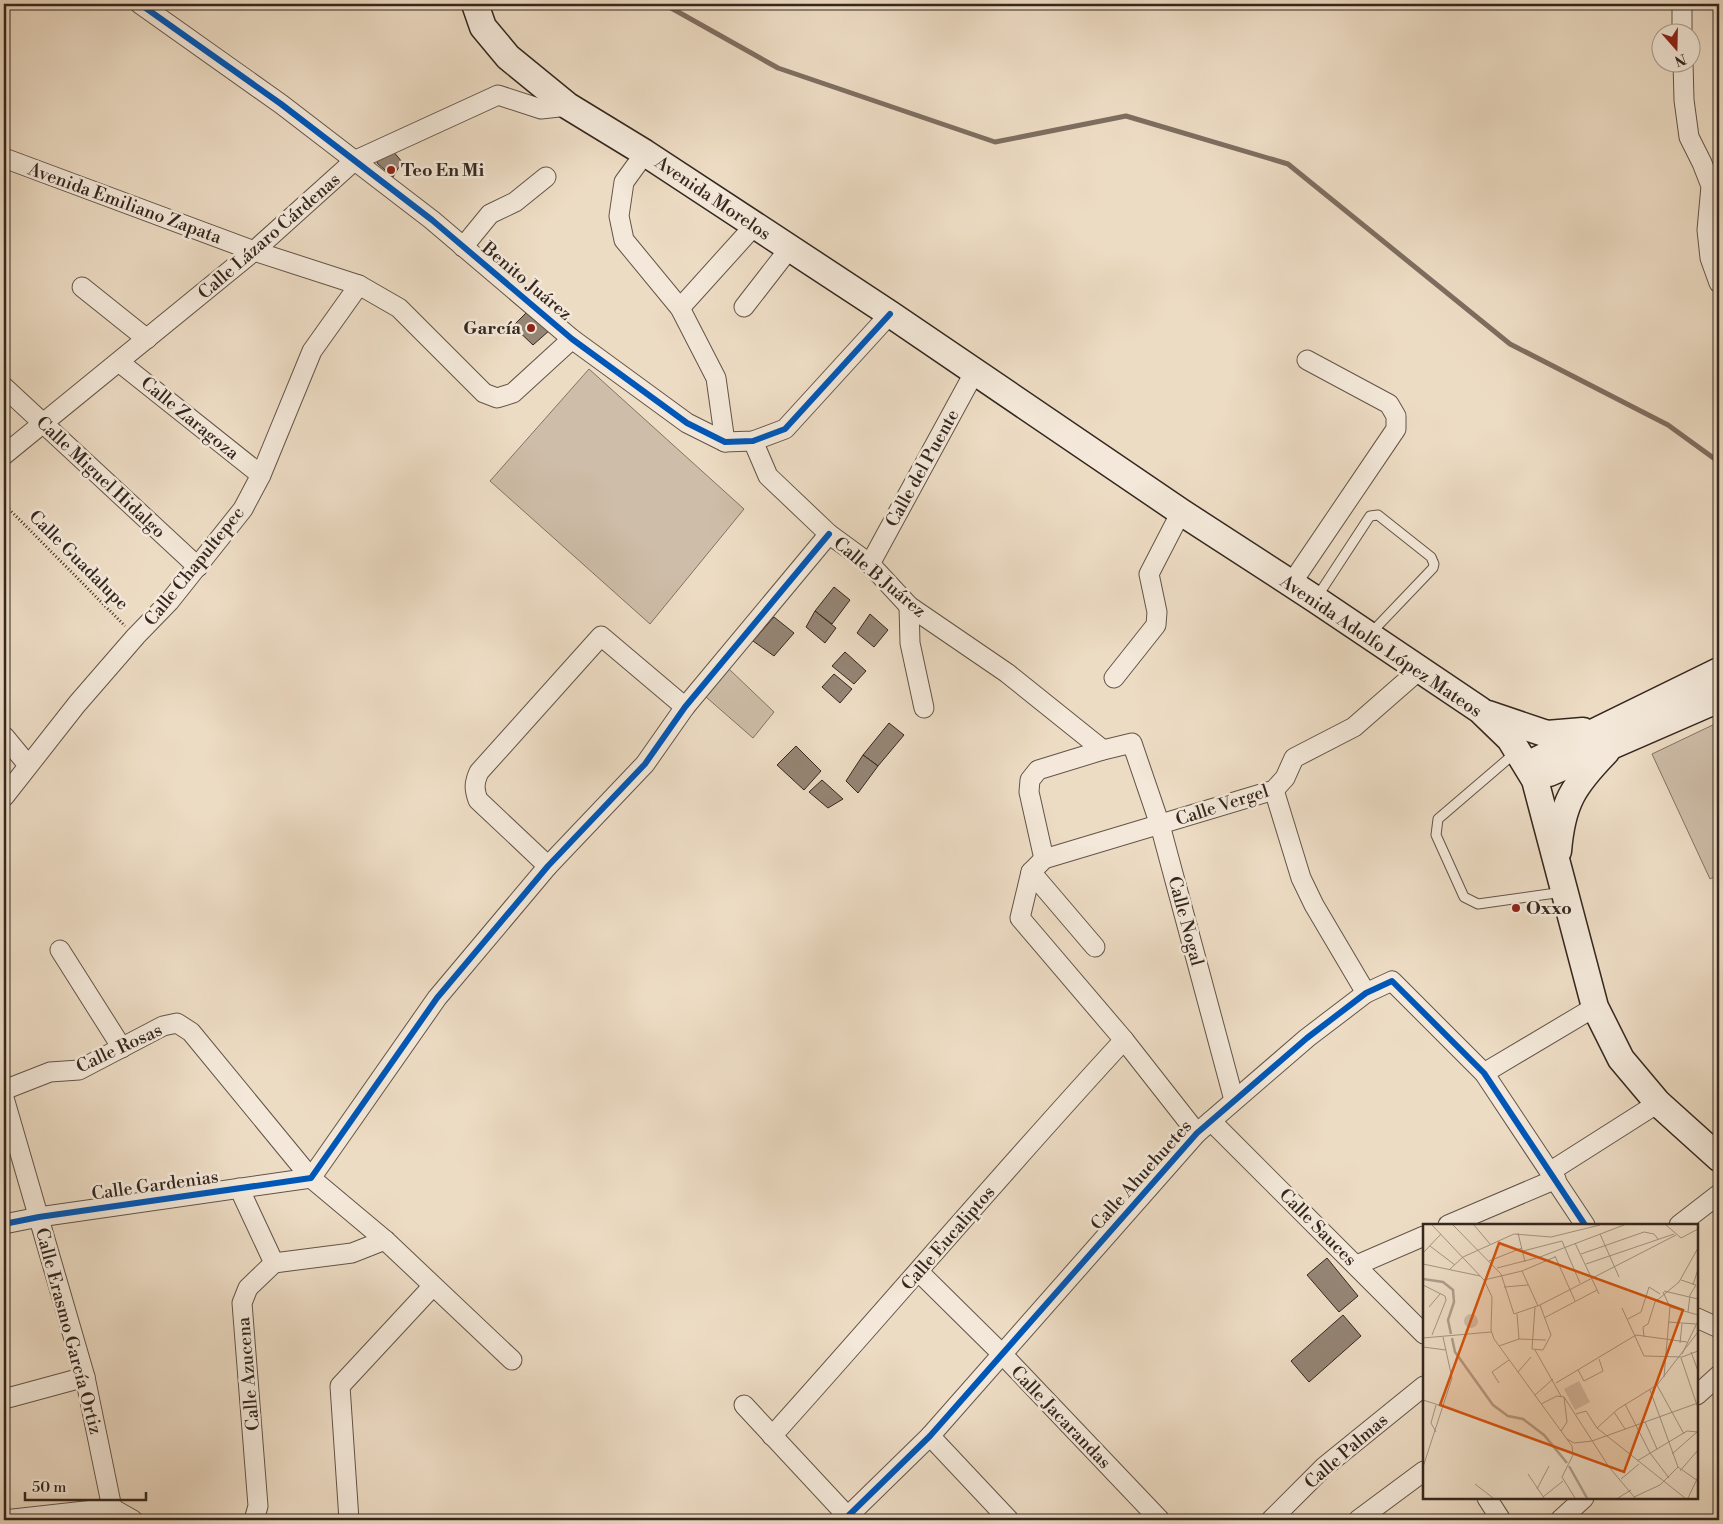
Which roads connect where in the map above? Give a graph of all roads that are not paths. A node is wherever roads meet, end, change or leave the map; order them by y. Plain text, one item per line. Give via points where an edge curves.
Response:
1 (140, 4) edge
2 (475, 4) edge
3 (1682, 4) edge
4 (1686, 4) edge
5 (1682, 22) edge
6 (1683, 72) edge
7 (568, 106) junction
8 (645, 152) junction
9 (4, 158) edge
10 (354, 161) junction
11 (546, 177) dead end
12 (754, 226) junction
13 (463, 247) junction
14 (789, 249) junction
15 (254, 251) junction
16 (1719, 283) edge
17 (359, 285) junction
18 (82, 287) dead end
19 (744, 307) dead end
20 (680, 308) junction
21 (890, 314) junction
22 (147, 339) junction
23 (572, 339) junction
24 (1307, 360) dead end
25 (119, 362) junction
26 (974, 373) junction
27 (4, 387) edge
28 (44, 422) junction
29 (753, 441) junction
30 (725, 442) junction
31 (4, 456) edge
32 (260, 475) junction
33 (1181, 512) junction
34 (829, 534) junction
35 (870, 564) junction
36 (198, 567) junction
37 (1291, 584) junction
38 (1315, 599) junction
39 (909, 606) junction
40 (1368, 636) junction
41 (1418, 671) junction
42 (1719, 671) edge
43 (1114, 678) dead end
44 (1719, 699) edge
45 (685, 707) junction
46 (924, 708) dead end
47 (1480, 710) junction
48 (1625, 728) junction
49 (4, 736) edge
50 (1103, 750) junction
51 (28, 765) junction
52 (1527, 765) junction
53 (1274, 790) junction
54 (4, 797) edge
55 (1160, 825) junction
56 (1038, 865) junction
57 (548, 866) junction
58 (1560, 880) junction
59 (1094, 947) dead end
60 (60, 950) dead end
61 (1366, 993) junction
62 (1595, 1007) junction
63 (1124, 1040) junction
64 (122, 1048) junction
65 (1484, 1073) junction
66 (4, 1090) edge
67 (4, 1098) edge
68 (1234, 1100) junction
69 (1658, 1103) junction
70 (1211, 1121) junction
71 (1197, 1133) junction
72 (1719, 1158) edge
73 (1554, 1175) junction
74 (311, 1178) junction
75 (239, 1188) junction
76 (1719, 1194) edge
77 (39, 1217) junction
78 (4, 1224) edge
79 (1450, 1224) edge
80 (1584, 1224) edge
81 (1680, 1224) edge
82 (1423, 1236) edge
83 (385, 1240) junction
84 (274, 1263) junction
85 (1357, 1265) junction
86 (919, 1272) junction
87 (432, 1287) junction
88 (1698, 1318) edge
89 (1719, 1328) edge
90 (1423, 1333) edge
91 (1002, 1354) junction
92 (512, 1360) dead end
93 (1719, 1375) edge
94 (85, 1377) junction
95 (1423, 1387) edge
96 (1698, 1394) edge
97 (4, 1399) edge
98 (744, 1405) dead end
99 (772, 1436) junction
100 (930, 1436) junction
101 (1423, 1471) edge
102 (1488, 1499) edge
103 (1583, 1499) edge
104 (112, 1508) junction
105 (848, 1519) edge
106 (4, 1520) edge
107 (133, 1520) edge
108 (254, 1520) edge
109 (349, 1520) edge
110 (1009, 1520) edge
111 (1160, 1520) edge
112 (1271, 1520) edge
113 (1358, 1520) edge
114 (1501, 1520) edge
115 (1560, 1520) edge

1 - 10 street, Benito Juárez via 281,104
2 - 7 main road, Avenida Morelos via 483,27 508,57
3 - 4 street
3 - 5 street
6 - 16 street via 1689,137 1711,186 1707,230 1710,258
7 - 8 main road, Avenida Morelos
7 - 10 street, Calle Lázaro Cárdenas via 541,109 498,95
8 - 12 main road, Avenida Morelos
8 - 20 street via 624,182 619,216 624,240
9 - 15 street, Avenida Emiliano Zapata
10 - 13 street, Benito Juárez
10 - 15 street, Calle Lázaro Cárdenas
11 - 13 street via 515,202 490,214
12 - 14 main road, Avenida Morelos
12 - 20 street
13 - 23 street, Benito Juárez
14 - 19 street
14 - 21 main road, Avenida Morelos
15 - 17 street, Avenida Emiliano Zapata
15 - 22 street, Calle Lázaro Cárdenas
17 - 23 street, Avenida Emiliano Zapata via 399,308 484,393 497,398 513,392
17 - 32 street, Calle Chapultepec via 312,351
18 - 22 street
20 - 30 street via 716,378
21 - 26 main road, Avenida Morelos
21 - 29 street, Benito Juárez via 785,429
22 - 25 street, Calle Lázaro Cárdenas
23 - 30 street, Benito Juárez via 687,423
24 - 37 street via 1389,404 1396,416 1396,429
25 - 28 street, Calle Lázaro Cárdenas
25 - 32 street, Calle Zaragoza
26 - 33 main road, Avenida Adolfo López Mateos
26 - 35 street, Calle del Puente
27 - 28 street, Calle Miguel Hidalgo
28 - 31 street, Calle Lázaro Cárdenas
28 - 36 street, Calle Miguel Hidalgo
29 - 30 street, Benito Juárez
29 - 34 street, Calle B Juárez via 768,476
32 - 36 street, Calle Chapultepec via 243,509
33 - 37 main road, Avenida Adolfo López Mateos
33 - 43 street via 1148,574 1157,612 1156,625
34 - 35 street, Calle B Juárez
34 - 45 street
35 - 39 street, Calle B Juárez
36 - 51 street, Calle Chapultepec
37 - 38 main road, Avenida Adolfo López Mateos
38 - 40 main road, Avenida Adolfo López Mateos
38 - 40 lane via 1370,516 1378,515 1431,557 1434,564
39 - 46 street via 910,643
39 - 50 street, Calle B Juárez via 1007,673
40 - 41 main road, Avenida Adolfo López Mateos
41 - 47 main road, Avenida Adolfo López Mateos
41 - 53 street, Calle Vergel via 1354,727 1294,758 1285,778
42 - 48 main road
44 - 48 main road
45 - 57 street via 645,764
45 - 57 street via 601,636 479,772 474,782 478,800
47 - 48 main road via 1548,734
47 - 52 main road, Avenida Adolfo López Mateos via 1510,739
48 - 52 main road
48 - 58 main road via 1571,794 1560,823
49 - 51 street
50 - 55 street, Calle Nogal via 1132,743
50 - 56 street via 1038,770 1030,780
51 - 54 street, Calle Chapultepec
52 - 58 main road, Avenida Adolfo López Mateos
52 - 58 lane via 1438,819 1436,835 1464,897 1471,902 1478,904
53 - 55 street, Calle Vergel
53 - 61 street via 1301,878
55 - 56 street, Calle Vergel
55 - 68 street, Calle Nogal
56 - 59 street
56 - 63 street via 1020,918
57 - 74 street via 437,998
58 - 62 main road, Avenida Adolfo López Mateos
60 - 64 street
61 - 65 street, Calle Ahuehuetes via 1392,981
61 - 68 street, Calle Ahuehuetes
62 - 65 street
62 - 69 main road, Avenida Adolfo López Mateos via 1621,1059
63 - 71 street
63 - 86 street, Calle Eucaliptos via 1031,1141
64 - 66 street, Calle Rosas via 79,1070 50,1072
64 - 74 street, Calle Rosas via 163,1026 177,1023 191,1032
65 - 73 street
67 - 77 street, Calle Erasmo García Ortiz
68 - 70 street, Calle Ahuehuetes
69 - 72 main road, Avenida Adolfo López Mateos
69 - 73 street
70 - 71 street, Calle Ahuehuetes
70 - 85 street, Calle Sauces
71 - 91 street, Calle Ahuehuetes
73 - 79 street
73 - 80 street
74 - 75 street, Calle Gardenias
74 - 83 street
75 - 77 street, Calle Gardenias
75 - 84 street
76 - 81 street
77 - 78 street, Calle Gardenias
77 - 94 street, Calle Erasmo García Ortiz
82 - 85 street
83 - 84 street via 352,1253
83 - 87 street
84 - 108 street, Calle Azucena via 248,1288 242,1303 258,1506
85 - 90 street, Calle Sauces
86 - 91 street, Calle Jacarandas
86 - 99 street, Calle Eucaliptos
87 - 92 street
87 - 109 street via 340,1386
88 - 89 street
91 - 100 street, Calle Ahuehuetes
91 - 111 street, Calle Jacarandas
93 - 96 street
94 - 97 street
94 - 104 street, Calle Erasmo García Ortiz
95 - 112 street, Calle Palmas via 1324,1467
98 - 99 street
99 - 105 street
100 - 105 street, Calle Ahuehuetes
100 - 110 street
101 - 113 street
102 - 114 street
103 - 115 street
104 - 106 street
104 - 107 street

